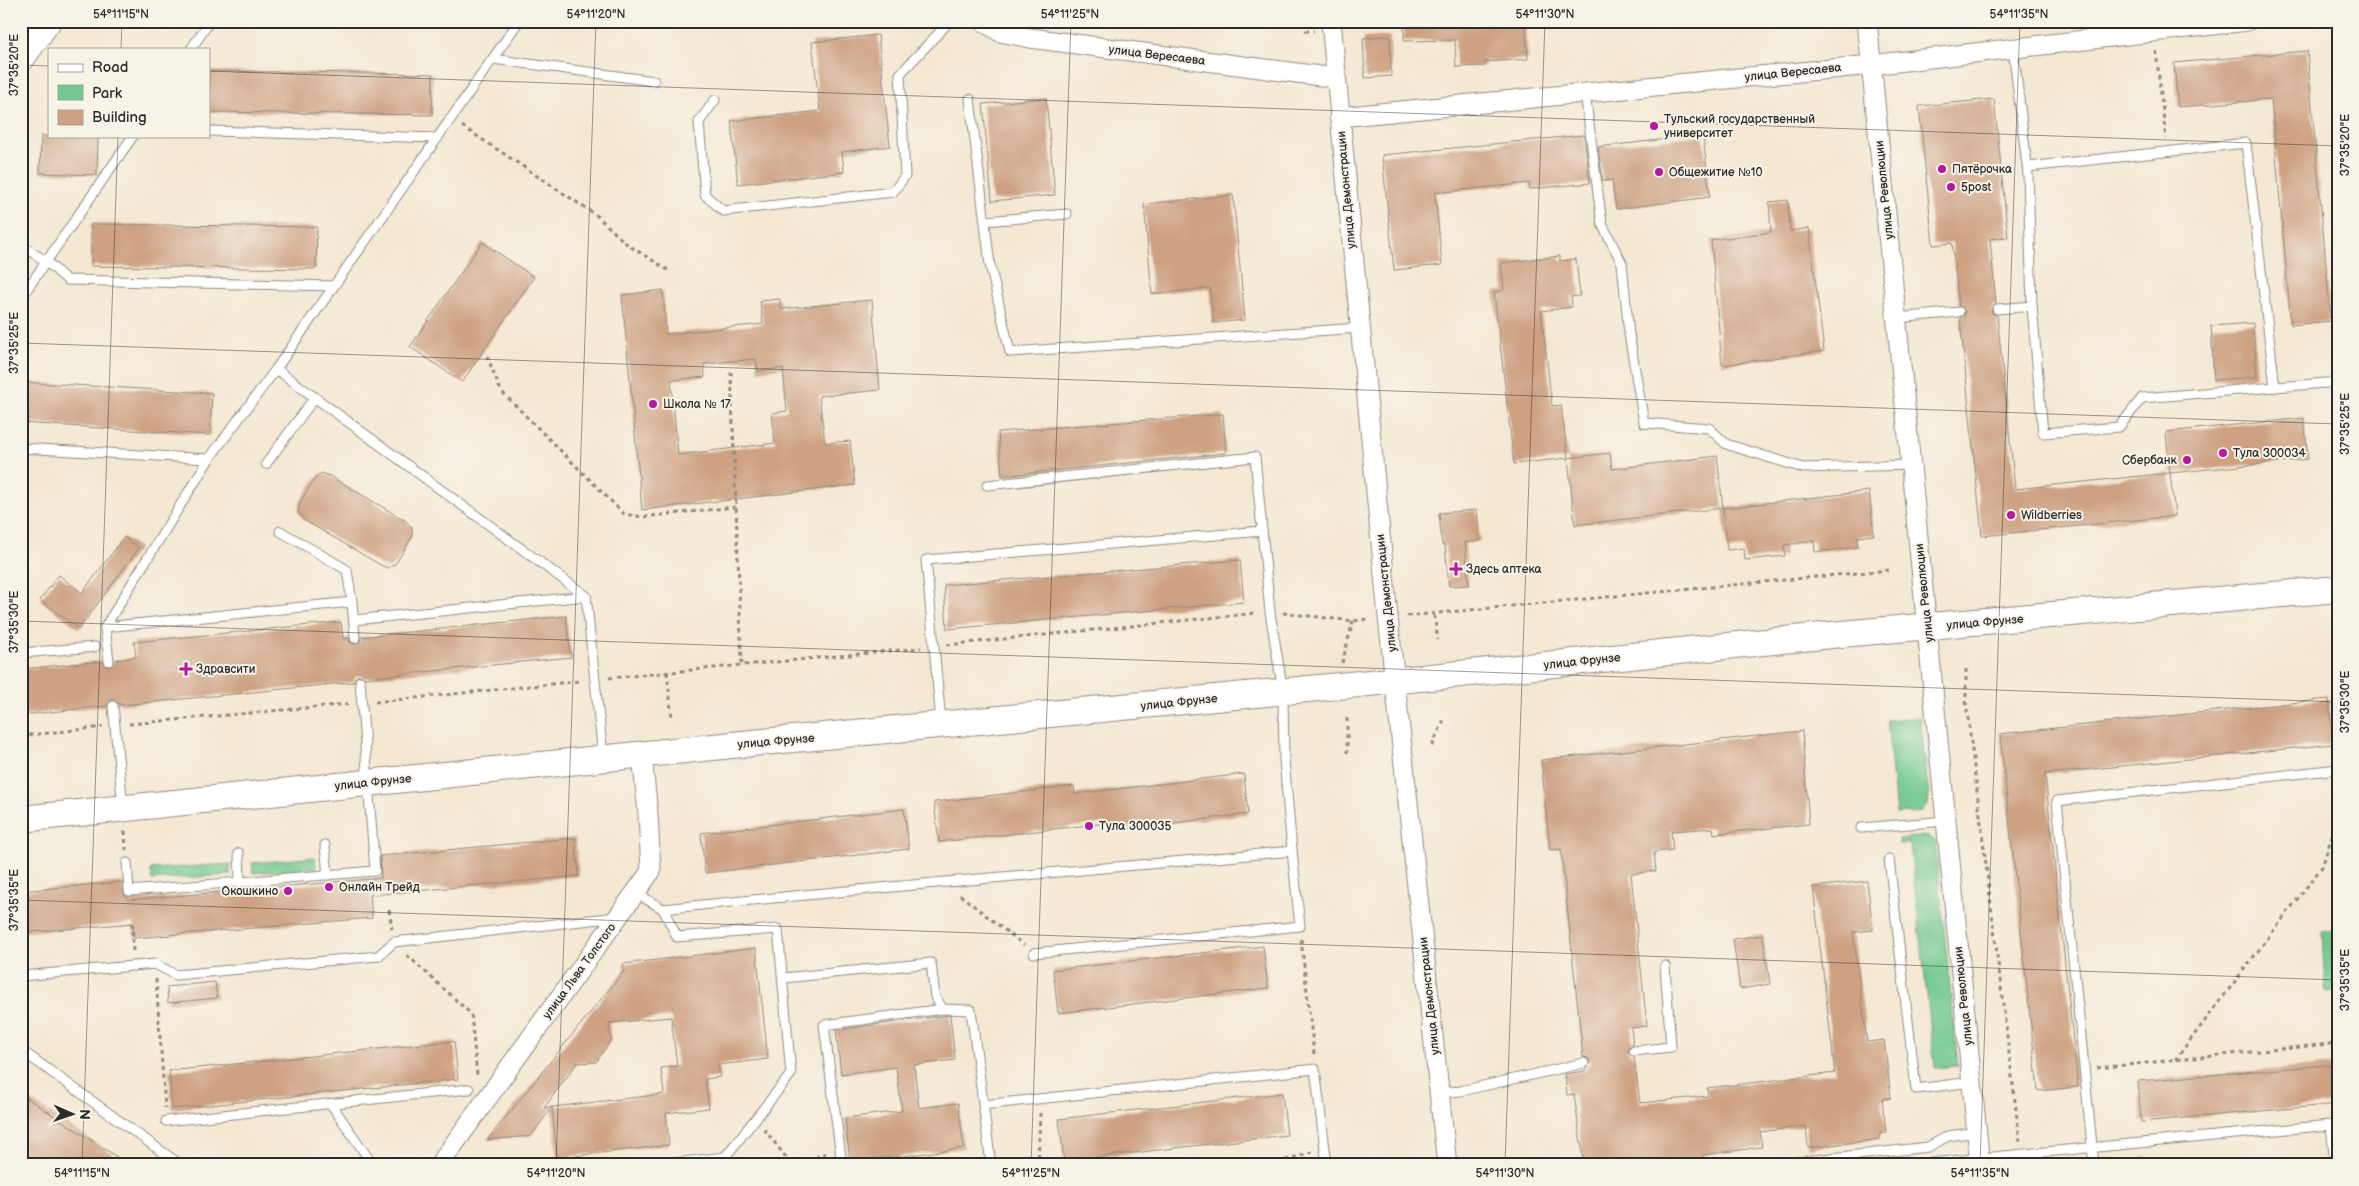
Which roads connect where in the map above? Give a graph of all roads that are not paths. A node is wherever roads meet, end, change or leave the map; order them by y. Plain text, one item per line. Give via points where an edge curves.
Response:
1 (48, 21) edge
2 (210, 21) edge
3 (520, 21) edge
4 (950, 21) edge
5 (983, 21) edge
6 (1330, 21) edge
7 (1867, 21) edge
8 (2237, 22) edge
9 (192, 48) edge
10 (2013, 48) junction
11 (21, 59) edge
12 (493, 59) junction
13 (1871, 65) junction
14 (1335, 78) junction
15 (654, 81) dead end
16 (1586, 93) junction
17 (970, 98) dead end
18 (715, 100) dead end
19 (1339, 117) junction
20 (210, 131) edge
21 (132, 138) edge
22 (438, 138) junction
23 (2028, 167) junction
24 (1067, 214) dead end
25 (985, 221) junction
26 (21, 245) edge
27 (47, 262) junction
28 (334, 286) junction
29 (21, 298) edge
30 (2032, 306) junction
31 (1997, 309) dead end
32 (1959, 312) dead end
33 (1897, 318) junction
34 (1360, 328) junction
35 (276, 369) junction
36 (2338, 382) edge
37 (2275, 387) junction
38 (315, 397) junction
39 (21, 448) edge
40 (210, 459) junction
41 (266, 464) dead end
42 (1911, 465) junction
43 (986, 485) dead end
44 (280, 531) dead end
45 (1262, 531) junction
46 (2338, 589) edge
47 (586, 596) junction
48 (352, 602) junction
49 (354, 620) junction
50 (105, 627) junction
51 (1927, 627) junction
52 (355, 638) dead end
53 (95, 647) dead end
54 (21, 653) edge
55 (109, 661) dead end
56 (1395, 680) junction
57 (360, 682) dead end
58 (1283, 692) junction
59 (113, 706) dead end
60 (941, 726) junction
61 (642, 755) junction
62 (603, 758) junction
63 (2338, 769) edge
64 (368, 782) junction
65 (123, 808) junction
66 (21, 819) edge
67 (1946, 821) junction
68 (1861, 828) dead end
69 (325, 845) dead end
70 (1292, 851) junction
71 (239, 853) dead end
72 (1889, 859) dead end
73 (127, 863) road end
74 (328, 875) junction
75 (240, 882) junction
76 (636, 893) junction
77 (662, 909) junction
78 (618, 916) junction
79 (1034, 953) road end
80 (1665, 966) dead end
81 (21, 976) edge
82 (784, 978) junction
83 (943, 1009) junction
84 (21, 1050) edge
85 (1634, 1051) dead end
86 (1584, 1063) dead end
87 (1972, 1082) junction
88 (469, 1089) dead end
89 (1439, 1093) junction
90 (331, 1104) junction
91 (983, 1105) junction
92 (166, 1121) road end
93 (1977, 1132) junction
94 (2092, 1147) junction
95 (1979, 1161) edge
96 (172, 1165) edge
97 (373, 1165) edge
98 (439, 1165) edge
99 (657, 1165) edge
100 (842, 1165) edge
101 (991, 1165) edge
102 (1326, 1165) edge
103 (1447, 1165) edge
104 (1769, 1165) edge
105 (1908, 1165) edge
106 (2094, 1165) edge
107 (2335, 1165) edge

1 - 11 street
2 - 9 lane
3 - 12 lane
4 - 18 lane via 900,74 905,176 893,192 723,211 704,195 698,122
5 - 14 street, улица Вересаева via 1000,32 1030,38
6 - 14 street, улица Демонстрации
7 - 13 street, улица Революции
8 - 10 street, улица Вересаева
10 - 13 street, улица Вересаева
10 - 23 lane
12 - 15 lane
12 - 22 lane
13 - 16 street, улица Вересаева
13 - 33 street, улица Революции
14 - 19 street, улица Демонстрации
16 - 19 street, улица Вересаева
16 - 42 lane via 1602,224 1622,263 1629,334 1644,423 1709,428 1726,444 1803,468
17 - 25 lane
19 - 34 street, улица Демонстрации
20 - 22 lane
21 - 27 lane
22 - 28 lane
23 - 30 lane
23 - 37 lane via 2246,144
24 - 25 lane
25 - 34 lane via 990,265 1010,352
26 - 27 lane
27 - 28 lane via 68,280
27 - 29 lane
28 - 35 lane
30 - 31 lane
30 - 37 lane via 2043,433 2119,427 2142,398
32 - 33 lane
33 - 42 street, улица Революции
34 - 56 street, улица Демонстрации
35 - 38 lane
35 - 40 lane
36 - 37 lane
38 - 41 lane
38 - 47 lane
39 - 40 lane
40 - 50 lane
42 - 51 street, улица Революции
43 - 45 lane via 1255,458
44 - 48 lane via 347,570
45 - 58 lane via 1270,612
45 - 60 lane via 926,560
46 - 51 street, улица Фрунзе
47 - 49 lane
47 - 62 lane
48 - 49 lane
48 - 50 lane
49 - 52 lane
50 - 55 lane
51 - 56 street, улица Фрунзе
51 - 67 street, улица Революции
53 - 54 lane
56 - 58 street, улица Фрунзе
56 - 89 street, улица Демонстрации
57 - 64 lane
58 - 60 street, улица Фрунзе
58 - 70 lane via 1284,759
59 - 65 lane
60 - 61 street, улица Фрунзе
61 - 62 street, улица Фрунзе
61 - 76 street, улица Льва Толстого via 651,871
62 - 64 street, улица Фрунзе
63 - 94 lane via 2057,801
64 - 65 street, улица Фрунзе
64 - 74 lane via 375,871
65 - 66 street, улица Фрунзе
67 - 68 lane
67 - 87 street, улица Революции
69 - 74 lane
70 - 77 lane
70 - 79 lane via 1300,926
71 - 75 lane
72 - 87 lane via 1916,1089
73 - 75 lane via 129,891
74 - 75 lane
76 - 77 lane
76 - 78 street, улица Льва Толстого
77 - 82 lane via 677,937 778,929
78 - 81 lane via 394,942 378,956 176,975 155,964
78 - 98 street, улица Льва Толстого
80 - 85 lane via 1671,1047
82 - 83 lane via 931,963 935,997
82 - 99 lane via 791,1074 725,1157
83 - 91 lane via 971,1010
83 - 100 lane via 824,1026
84 - 96 lane via 175,1161
86 - 89 lane
87 - 93 street, улица Революции
88 - 90 lane
89 - 103 street, улица Демонстрации
90 - 92 lane
90 - 97 lane
91 - 101 lane
91 - 102 lane via 1315,1069
93 - 95 street, улица Революции
93 - 104 lane via 1948,1136 1928,1146
94 - 95 lane
94 - 106 lane
94 - 107 lane via 2331,1125
95 - 105 lane

